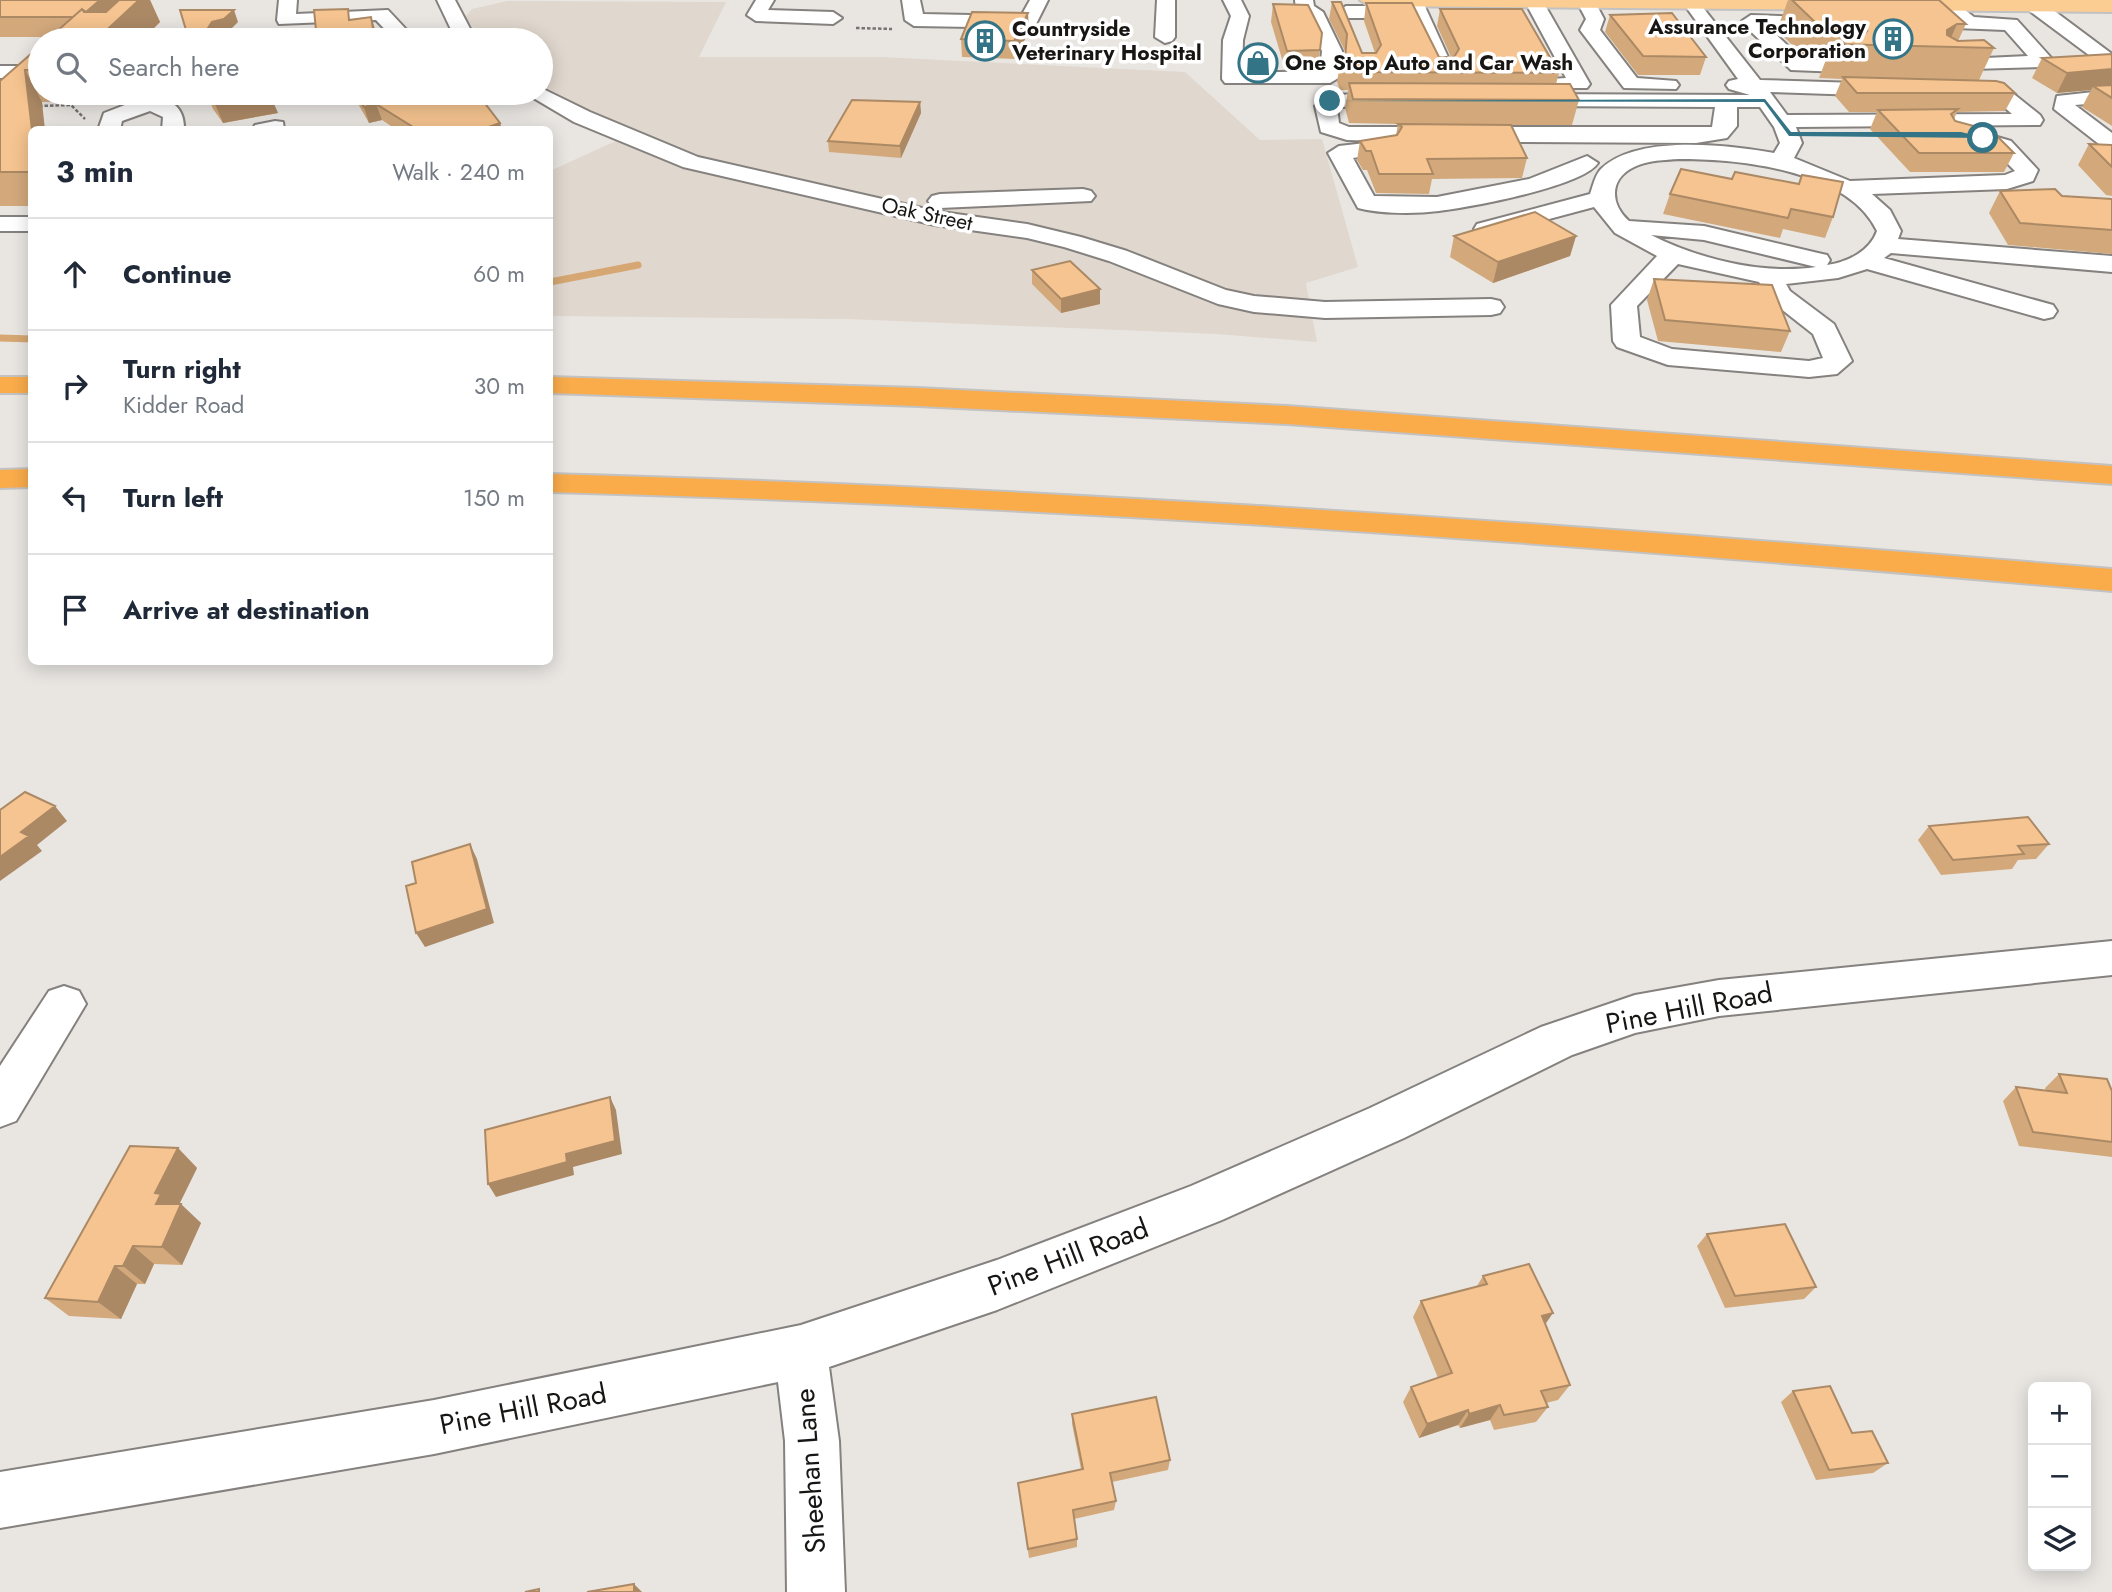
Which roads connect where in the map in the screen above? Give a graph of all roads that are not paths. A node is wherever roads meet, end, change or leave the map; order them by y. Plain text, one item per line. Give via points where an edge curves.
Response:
1 (288, 0) edge
2 (446, 0) edge
3 (765, 0) edge
4 (911, 0) edge
5 (1039, 0) edge
6 (1166, 0) edge
7 (1370, 0) edge
8 (1523, 0) edge
9 (1533, 1) edge
10 (1585, 1) edge
11 (1700, 2) edge
12 (1828, 2) edge
13 (1945, 5) junction
14 (2034, 5) junction
15 (1345, 6) edge
16 (1415, 6) edge
17 (2112, 6) edge
18 (1236, 7) edge
19 (1303, 10) edge
20 (824, 11) edge
21 (1264, 14) dead end
22 (286, 20) junction
23 (1662, 21) edge
24 (1594, 22) junction
25 (1969, 23) junction
26 (290, 28) edge
27 (394, 28) edge
28 (460, 28) edge
29 (1165, 37) dead end
30 (1356, 38) edge
31 (1724, 47) junction
32 (1779, 48) junction
33 (2112, 63) edge
34 (1864, 66) edge
35 (1917, 66) edge
36 (1443, 68) edge
37 (0, 72) edge
38 (28, 72) edge
39 (1909, 90) edge
40 (1935, 90) edge
41 (1759, 93) junction
42 (2112, 96) edge
43 (1420, 99) edge
44 (1726, 101) junction
45 (553, 102) edge
46 (129, 105) edge
47 (159, 105) edge
48 (110, 126) edge
49 (173, 126) edge
50 (1785, 128) junction
51 (2112, 143) edge
52 (1587, 163) junction
53 (1625, 165) junction
54 (1780, 172) junction
55 (1677, 175) edge
56 (1849, 188) junction
57 (1083, 196) dead end
58 (1602, 198) junction
59 (2026, 202) edge
60 (1876, 208) junction
61 (897, 209) junction
62 (0, 224) edge
63 (28, 224) edge
64 (1620, 225) junction
65 (1467, 234) edge
66 (1744, 242) junction
67 (1673, 254) junction
68 (1866, 258) junction
69 (2112, 264) edge
70 (1739, 271) junction
71 (1767, 274) junction
72 (1491, 307) dead end
73 (2044, 311) dead end
74 (0, 385) edge
75 (28, 385) edge
76 (553, 385) edge
77 (2112, 475) edge
78 (28, 478) edge
79 (0, 479) edge
80 (553, 483) edge
81 (2112, 580) edge
82 (2112, 958) edge
83 (64, 1004) dead end
84 (0, 1106) edge
85 (801, 1351) junction
86 (0, 1500) edge
87 (816, 1592) edge

1 - 22 street
2 - 28 street
3 - 20 street via 756,15
4 - 5 street via 913,30 1028,22
6 - 29 street
7 - 16 main road
8 - 9 main road
8 - 16 main road
9 - 10 main road
9 - 44 street via 1580,84 1509,92
10 - 11 main road
10 - 24 street
11 - 12 main road
11 - 31 street
12 - 13 main road
13 - 14 main road
13 - 25 street
14 - 17 main road
14 - 33 street
15 - 16 street
15 - 30 street
16 - 36 street
18 - 19 street via 1232,79 1330,77 1332,51
18 - 21 street
22 - 26 street
22 - 27 street via 381,14
23 - 24 street
24 - 41 street via 1590,30 1631,84
25 - 32 street via 1751,21
25 - 35 street via 2010,24 2044,61
31 - 32 street
31 - 41 street
32 - 34 street via 1798,66
37 - 38 street
39 - 41 street
40 - 50 street via 1996,92 2032,120
41 - 44 street
41 - 50 street
42 - 51 street via 2064,100 2065,109
43 - 44 street via 1336,99 1326,106 1329,127 1368,134 1696,136 1719,133 1726,126
45 - 61 street, Oak Street via 691,162
46 - 48 street via 112,118
47 - 49 street via 174,114
50 - 54 street via 1791,143
50 - 56 street via 1961,134 2003,146 2027,170 2025,176 2007,181
52 - 52 street via 1385,148 1339,153 1366,203 1437,204 1533,185
52 - 53 street
53 - 54 street via 1654,155 1695,151 1742,154
53 - 55 street
53 - 58 street via 1604,182
54 - 56 street via 1804,168
56 - 60 street
57 - 61 street via 922,201
58 - 64 street
58 - 65 street
59 - 60 street
60 - 68 street via 1887,234
61 - 72 street, Oak Street via 1072,242 1218,296 1254,304 1325,310
62 - 63 street
64 - 66 street via 1673,228
64 - 67 street
66 - 68 street
66 - 70 street
67 - 70 street
67 - 71 street via 1624,305 1627,341 1668,357 1809,369 1827,368 1838,361 1825,330 1780,296
68 - 69 street
68 - 71 street via 1820,273
68 - 73 street
70 - 71 street
74 - 75 highway
76 - 77 highway via 1287,415
78 - 79 highway
80 - 81 highway via 1134,505
82 - 85 street, Pine Hill Road via 1719,998 1595,1025 1205,1204 997,1285
83 - 84 street
85 - 86 street, Pine Hill Road via 434,1427
85 - 87 street, Sheehan Lane via 812,1441

